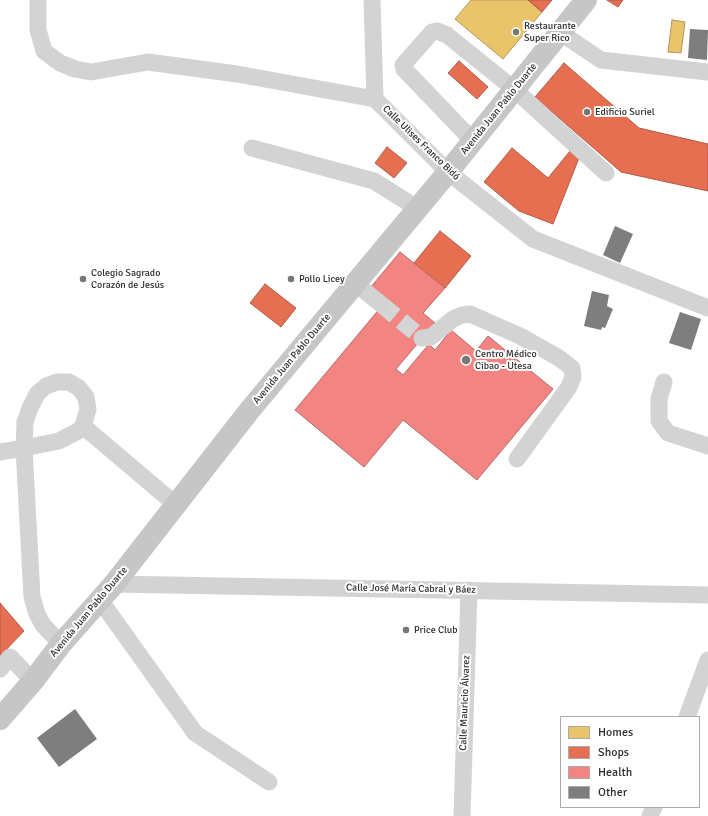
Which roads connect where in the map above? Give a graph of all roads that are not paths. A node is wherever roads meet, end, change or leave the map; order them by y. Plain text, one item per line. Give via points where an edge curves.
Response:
1 (38, 0) edge
2 (372, 0) edge
3 (586, 0) edge
4 (561, 33) junction
5 (708, 72) edge
6 (514, 89) junction
7 (375, 99) junction
8 (473, 141) junction
9 (252, 148) dead end
10 (448, 172) junction
11 (606, 174) dead end
12 (418, 208) junction
13 (356, 284) junction
14 (382, 305) tunnel mouth
15 (708, 308) edge
16 (422, 338) dead end
17 (664, 382) dead end
18 (83, 426) junction
19 (708, 446) edge
20 (24, 448) junction
21 (0, 452) edge
22 (517, 459) dead end
23 (175, 504) junction
24 (114, 584) junction
25 (469, 590) junction
26 (708, 595) edge
27 (100, 600) junction
28 (61, 644) junction
29 (708, 660) edge
30 (0, 669) edge
31 (33, 682) junction
32 (687, 716) edge
33 (0, 719) edge
34 (269, 782) dead end
35 (462, 816) edge

1 - 7 street, Calle Ulises Franco Bidó via 38,30 44,51 60,63 75,69 90,72 148,62 237,74
2 - 7 street
3 - 4 main road, Avenida Juan Pablo Duarte
4 - 5 street via 601,60
4 - 6 main road, Avenida Juan Pablo Duarte
6 - 8 main road, Avenida Juan Pablo Duarte
6 - 8 street via 446,35 437,31 432,32 403,65 406,73
6 - 11 street
7 - 10 street, Calle Ulises Franco Bidó
8 - 10 main road, Avenida Juan Pablo Duarte
9 - 12 street via 374,181
10 - 12 main road, Avenida Juan Pablo Duarte
10 - 15 street, Calle Ulises Franco Bidó via 533,239
12 - 13 main road, Avenida Juan Pablo Duarte
13 - 14 street
13 - 23 main road, Avenida Juan Pablo Duarte via 248,411
16 - 22 street via 431,337 453,319 470,314 520,336 572,368 573,377 569,386
17 - 19 street via 659,399 659,421 668,433
18 - 20 street via 59,441
18 - 20 street via 88,409 86,397 79,388 69,382 57,382 46,386 37,394 25,422
18 - 23 street
20 - 21 street
20 - 28 street via 32,597 43,625
23 - 24 main road, Avenida Juan Pablo Duarte
24 - 25 street, Calle José María Cabral y Báez
24 - 27 main road, Avenida Juan Pablo Duarte
25 - 26 street, Calle José María Cabral y Báez
25 - 35 street, Calle Mauricio Álvarez
27 - 28 main road, Avenida Juan Pablo Duarte
27 - 34 street via 195,733
28 - 31 main road, Avenida Juan Pablo Duarte
29 - 32 street
30 - 31 street via 10,658
31 - 33 main road, Avenida Juan Pablo Duarte

